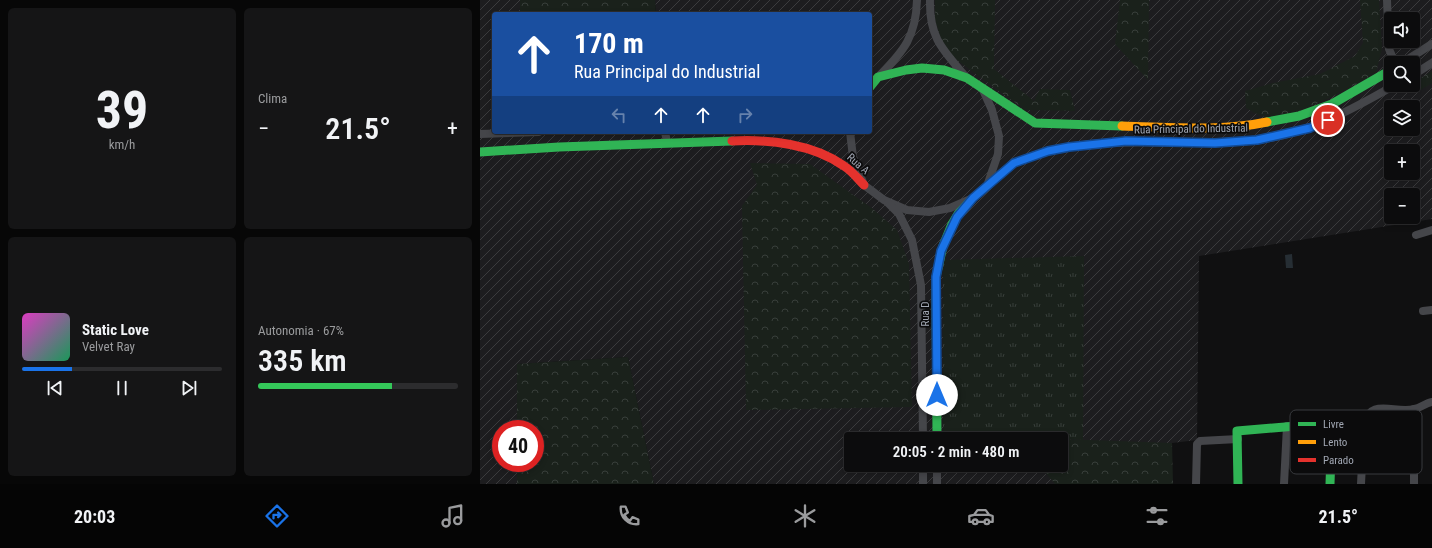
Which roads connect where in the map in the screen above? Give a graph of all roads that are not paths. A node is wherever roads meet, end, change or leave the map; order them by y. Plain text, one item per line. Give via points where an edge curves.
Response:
1 (917, 0) edge
2 (930, 0) edge
3 (1387, 0) edge
4 (1432, 44) edge
5 (1392, 56) edge
6 (1413, 56) edge
7 (1432, 63) edge
8 (1420, 70) edge
9 (1384, 74) edge
10 (878, 77) junction
11 (967, 78) junction
12 (872, 84) edge
13 (983, 89) junction
14 (1384, 91) edge
15 (1255, 125) junction
16 (480, 134) edge
17 (492, 134) edge
18 (665, 134) edge
19 (850, 134) edge
20 (1257, 140) junction
21 (667, 142) junction
22 (480, 152) edge
23 (864, 185) junction
24 (987, 186) junction
25 (973, 198) junction
26 (884, 200) junction
27 (1432, 230) edge
28 (1416, 235) dead end
29 (1432, 310) edge
30 (1423, 311) dead end
31 (1432, 402) edge
32 (1414, 409) joint
33 (1373, 410) edge
34 (1287, 426) junction
35 (1290, 426) edge
36 (923, 432) edge
37 (937, 432) edge
38 (1238, 439) junction
39 (923, 472) edge
40 (937, 472) edge
41 (1330, 474) edge
42 (1360, 474) edge
43 (923, 484) edge
44 (938, 484) edge
45 (1196, 484) edge
46 (1238, 484) edge
47 (1284, 484) edge
48 (1330, 484) edge
49 (1359, 484) edge

1 - 10 street via 911,34 899,56
2 - 11 street via 932,26 940,47
3 - 5 street via 1388,49
4 - 6 street
7 - 8 street
9 - 15 street, Rua Principal do Industrial via 1332,104 1299,116
10 - 11 street, Rua Principal do Industrial via 922,68 944,70
10 - 12 street
11 - 13 street, Rua Principal do Industrial
13 - 15 street, Rua Principal do Industrial via 1035,123 1211,128
13 - 24 street via 999,136 998,154
14 - 20 street, Rua Principal do Industrial via 1310,128
15 - 20 street
16 - 17 street
18 - 21 street
19 - 23 street via 853,157
20 - 24 street, Rua Principal do Industrial via 1215,143 1126,141 1069,147 1048,151 1014,163
21 - 22 street, Rua A
21 - 23 street, Rua A via 746,140 795,145 823,154 845,166
23 - 26 street
24 - 25 street, Rua Principal do Industrial
25 - 26 street, Rua Principal do Industrial via 950,208 930,212 907,210
25 - 37 street, Rua D via 957,217 946,238 936,277
26 - 36 street, Rua D via 899,214 912,240 922,285
27 - 28 street
29 - 30 street
31 - 32 street
32 - 33 street
34 - 35 street
34 - 38 street via 1237,431
34 - 47 street
38 - 45 street via 1200,441 1197,444
38 - 46 street
39 - 43 street
40 - 44 street
41 - 48 street
42 - 49 street

